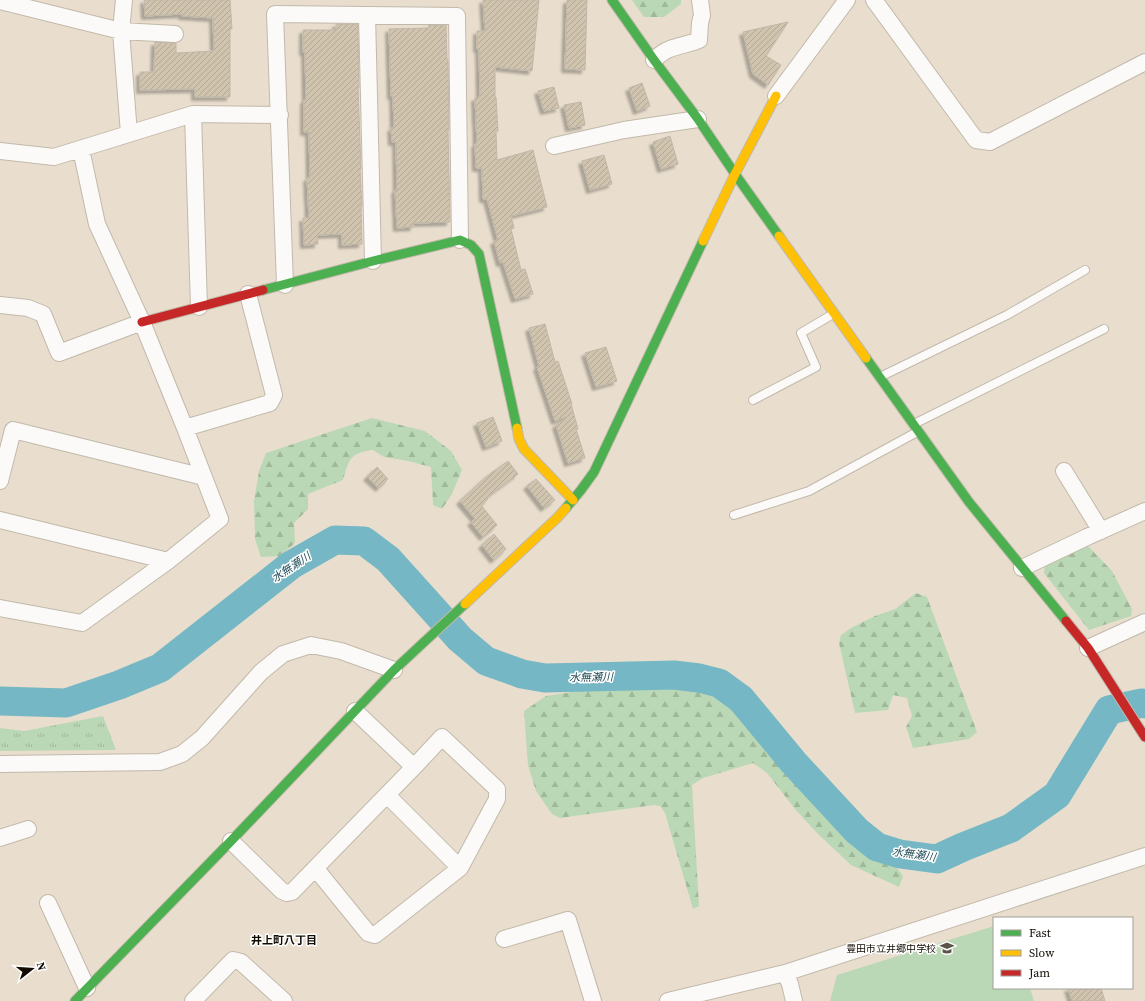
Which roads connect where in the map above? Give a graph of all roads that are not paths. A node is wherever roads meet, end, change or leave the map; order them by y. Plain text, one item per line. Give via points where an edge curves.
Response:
1 (124, 0) edge
2 (612, 0) edge
3 (700, 0) edge
4 (847, 0) edge
5 (874, 0) edge
6 (0, 1) edge
7 (275, 7) edge
8 (367, 15) junction
9 (121, 31) junction
10 (175, 34) dead end
11 (654, 60) junction
12 (1145, 62) edge
13 (776, 96) joint
14 (194, 114) junction
15 (280, 115) junction
16 (698, 119) junction
17 (129, 134) junction
18 (554, 146) dead end
19 (81, 149) junction
20 (0, 151) edge
21 (735, 174) junction
22 (460, 240) junction
23 (372, 262) junction
24 (1085, 270) dead end
25 (285, 285) junction
26 (248, 294) junction
27 (0, 305) edge
28 (198, 307) junction
29 (834, 314) junction
30 (142, 322) junction
31 (1104, 329) dead end
32 (879, 377) junction
33 (752, 400) dead end
34 (185, 428) junction
35 (916, 428) junction
36 (1064, 471) dead end
37 (204, 477) junction
38 (0, 480) edge
39 (573, 500) junction
40 (1145, 511) edge
41 (734, 515) dead end
42 (0, 520) edge
43 (1101, 531) junction
44 (168, 560) junction
45 (1022, 568) junction
46 (0, 608) edge
47 (1145, 622) edge
48 (1088, 648) junction
49 (394, 670) junction
50 (355, 711) junction
51 (1145, 737) edge
52 (0, 764) edge
53 (414, 767) junction
54 (387, 795) junction
55 (28, 829) dead end
56 (0, 838) edge
57 (231, 841) junction
58 (1145, 856) edge
59 (460, 868) junction
60 (316, 869) junction
61 (48, 903) dead end
62 (504, 938) dead end
63 (785, 973) junction
64 (87, 988) junction
65 (75, 1001) edge
66 (193, 1001) edge
67 (284, 1001) edge
68 (593, 1001) edge
69 (668, 1001) edge
70 (794, 1001) edge

1 - 9 street
2 - 11 street
3 - 11 street via 702,15 699,40 669,49
4 - 13 street
5 - 12 street via 976,140 990,142
6 - 9 street
7 - 8 street
7 - 15 street
8 - 22 street via 457,16
8 - 23 street
9 - 10 street
9 - 17 street
11 - 16 street
13 - 21 street
14 - 15 street
14 - 17 street
14 - 28 street
15 - 25 street
16 - 18 street via 624,130
16 - 21 street
17 - 19 street
19 - 20 street via 54,157
19 - 30 street via 97,224
21 - 29 street
21 - 39 street via 594,472
22 - 23 street
22 - 39 street via 471,245 479,254 524,449
23 - 25 street
24 - 32 lane via 1007,315
25 - 26 street
26 - 28 street
26 - 34 street via 274,395 270,403
27 - 30 street via 28,308 43,314 59,353
28 - 30 street
29 - 32 street
29 - 33 lane via 800,333 816,367
30 - 34 street
31 - 35 lane
32 - 35 street
34 - 37 street
35 - 41 lane via 809,491
35 - 45 street via 969,502
36 - 43 street
37 - 38 street via 13,430
37 - 44 street via 220,519
39 - 49 street via 557,518
40 - 43 street
42 - 44 street
43 - 45 street
44 - 46 street via 82,623
45 - 48 street
47 - 48 street
48 - 51 street
49 - 50 street
49 - 52 street via 341,651 311,645 283,654 261,672 202,738 182,754 160,762
50 - 53 street
50 - 57 street
53 - 54 street
53 - 59 street via 442,738 497,789 497,799
54 - 59 street
54 - 60 street
55 - 56 street
57 - 60 street via 287,893 292,892
57 - 64 street
58 - 63 street
59 - 60 street via 375,935 368,933
61 - 64 street
62 - 68 street via 568,920
63 - 69 street
63 - 70 street
64 - 65 street
66 - 67 street via 233,960 242,962

